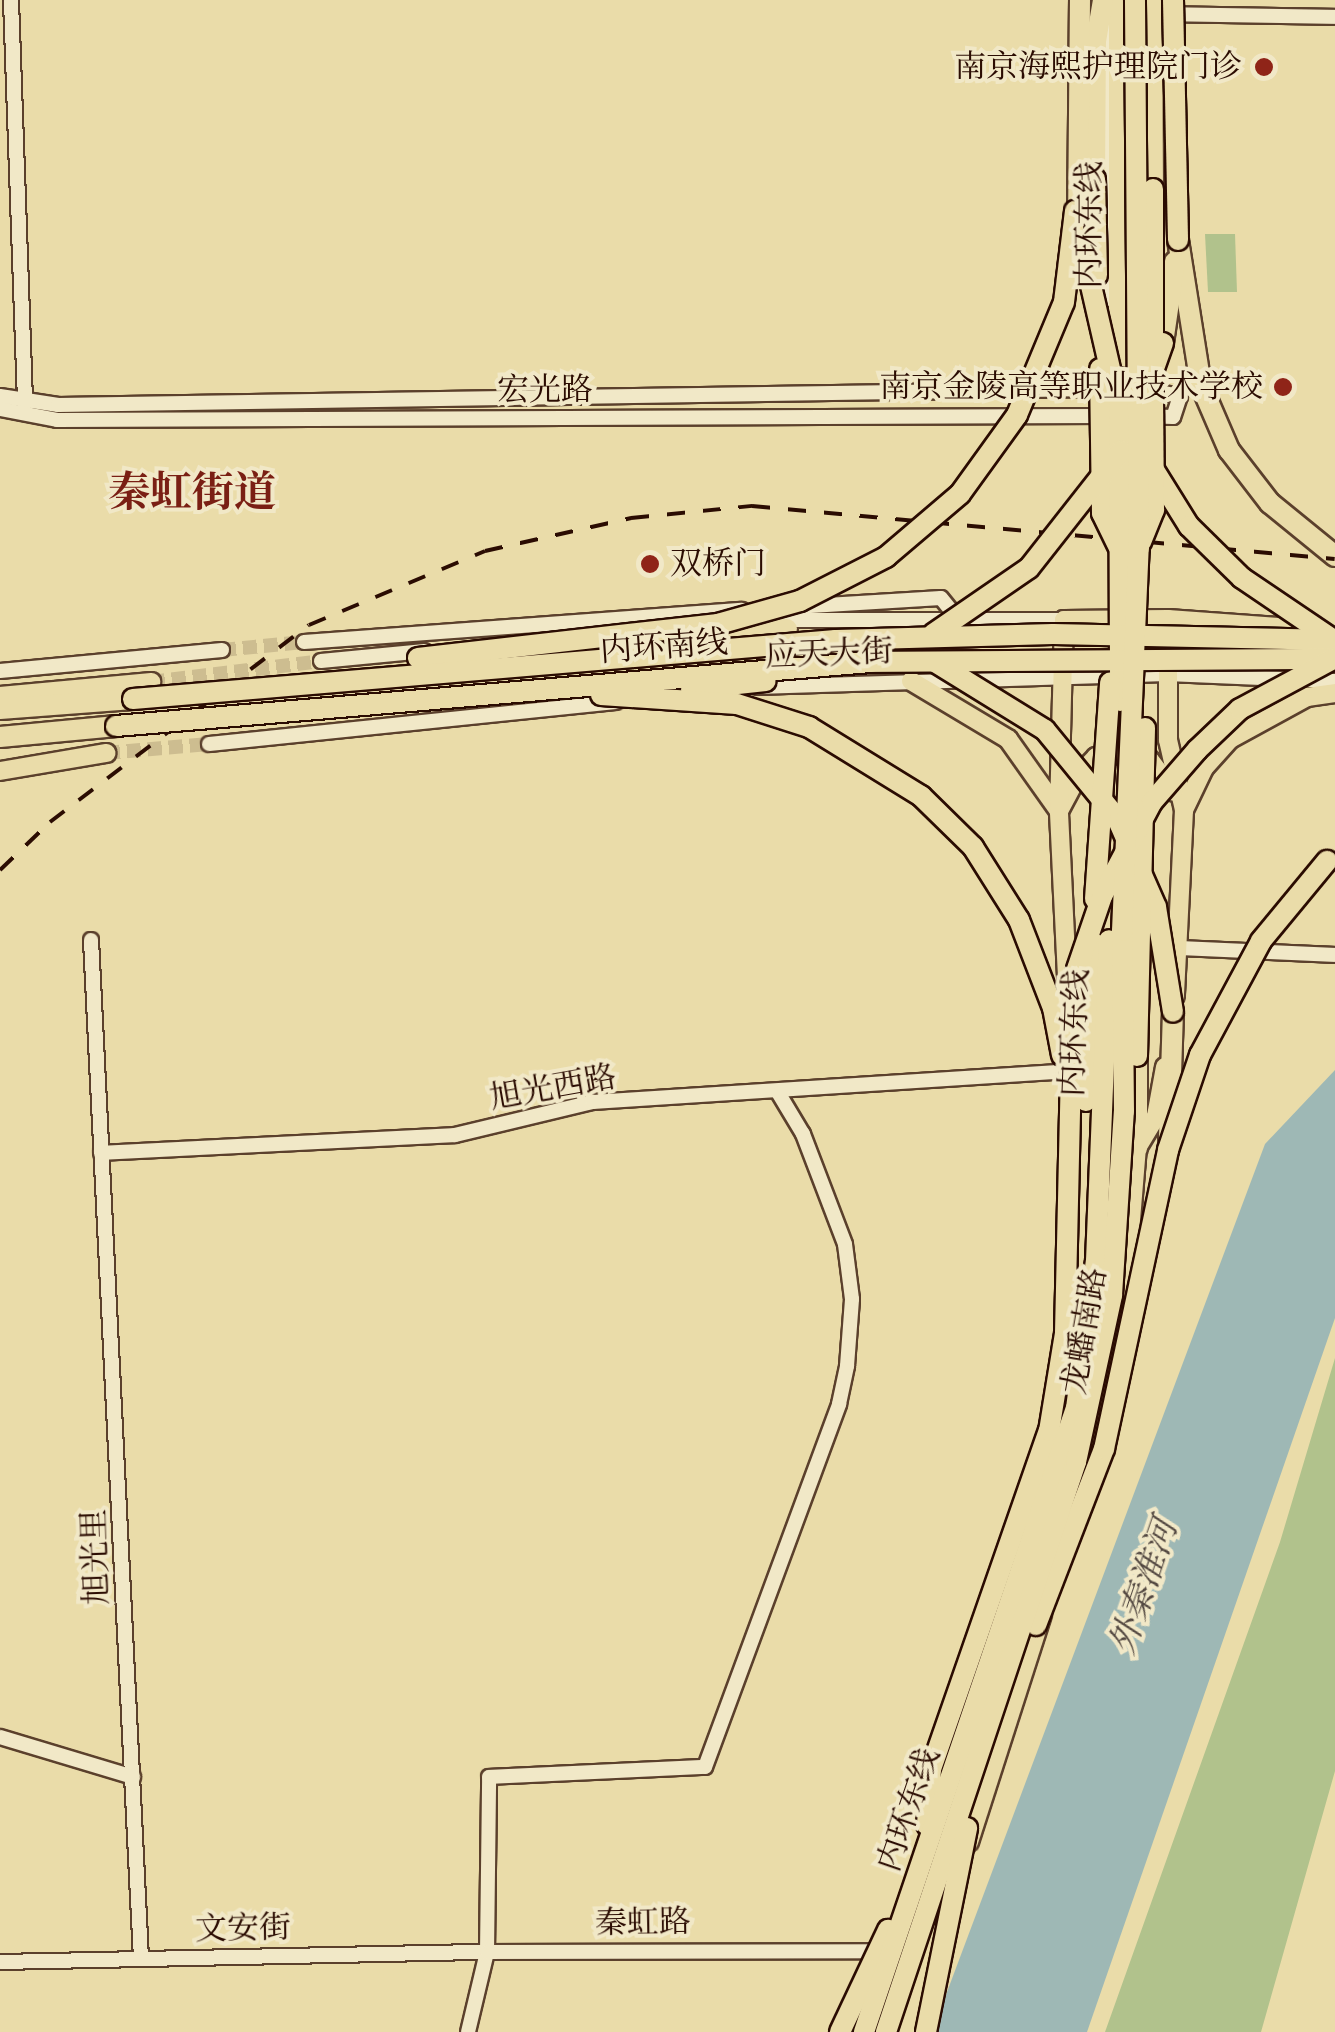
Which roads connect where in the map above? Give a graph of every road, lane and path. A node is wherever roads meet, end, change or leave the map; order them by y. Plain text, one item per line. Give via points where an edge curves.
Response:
1 (11, 0) edge
2 (1080, 0) edge
3 (1105, 0) edge
4 (1119, 0) edge
5 (1135, 0) edge
6 (1172, 0) edge
7 (1151, 5) edge
8 (1335, 17) edge
9 (1075, 211) junction
10 (1178, 240) junction
11 (1110, 388) junction
12 (1093, 389) junction
13 (1142, 389) junction
14 (0, 396) edge
15 (25, 402) junction
16 (0, 409) edge
17 (1093, 416) junction
18 (1129, 548) junction
19 (1335, 556) edge
20 (958, 618) junction
21 (1168, 619) junction
22 (1064, 620) junction
23 (1127, 622) junction
24 (1335, 631) edge
25 (612, 639) junction
26 (1335, 640) edge
27 (304, 642) tunnel mouth
28 (222, 650) tunnel mouth
29 (1335, 659) edge
30 (321, 660) tunnel mouth
31 (0, 671) edge
32 (1167, 674) junction
33 (1064, 676) junction
34 (1335, 680) edge
35 (911, 681) junction
36 (151, 682) tunnel mouth
37 (619, 693) junction
38 (1335, 693) edge
39 (0, 698) edge
40 (132, 699) junction
41 (57, 705) junction
42 (0, 709) edge
43 (116, 726) junction
44 (7, 738) edge
45 (209, 744) tunnel mouth
46 (106, 753) tunnel mouth
47 (0, 771) edge
48 (1184, 810) junction
49 (1059, 812) junction
50 (1335, 854) edge
51 (91, 940) dead end
52 (1181, 948) junction
53 (1335, 955) edge
54 (1076, 1087) junction
55 (779, 1094) junction
56 (1138, 1148) junction
57 (1168, 1150) junction
58 (101, 1153) junction
59 (1080, 1206) junction
60 (1008, 1679) junction
61 (0, 1737) edge
62 (133, 1777) junction
63 (973, 1783) junction
64 (926, 1855) junction
65 (882, 1951) junction
66 (487, 1952) junction
67 (141, 1959) junction
68 (0, 1962) edge
69 (927, 1966) junction
70 (468, 2032) edge
71 (840, 2032) edge
72 (852, 2032) edge
73 (864, 2032) edge
74 (886, 2032) edge
75 (905, 2032) edge
76 (926, 2032) edge

1 - 15 street
2 - 9 highway
3 - 11 street
3 - 18 highway, bridge via 1096,42 1102,513
4 - 18 highway, 内环东线, bridge
5 - 18 highway, 内环东线, bridge
6 - 10 highway, bridge
7 - 8 street
7 - 13 street
7 - 18 highway, bridge via 1154,510
9 - 25 highway, bridge via 1064,302 1042,367 992,457 926,528 800,602 718,624
9 - 26 highway, bridge via 1103,359 1154,476 1189,526 1242,578
10 - 19 highway via 1201,385 1229,450 1270,503
10 - 37 highway, bridge via 1163,343 1130,436 1059,536 985,604 925,637 810,674
11 - 12 street, 宏光路
11 - 13 street, 宏光路
12 - 15 street, 宏光路
12 - 17 street
13 - 17 street, 宏光路 via 1174,390 1178,412
14 - 15 street, 宏光路
15 - 16 street, 宏光路
15 - 17 street, 宏光路 via 56,420
18 - 23 highway, 内环东线, bridge
20 - 22 street, 应天大街
20 - 27 street via 941,598
20 - 30 street, 应天大街 via 753,620
21 - 22 main road, 应天大街
21 - 24 main road, 应天大街
21 - 32 main road, 龙蟠南路
22 - 33 main road, 龙蟠南路
23 - 54 highway, bridge via 1103,732
23 - 56 highway, bridge via 1146,701
23 - 60 highway, 内环东线, bridge via 1124,1111 1112,1295 1094,1398
23 - 64 highway, 内环东线, bridge via 1091,1328 1076,1408
25 - 40 highway, bridge via 225,676
25 - 57 highway, bridge via 787,628 854,634 916,652 977,682 1045,730 1117,818 1156,907 1173,1012
26 - 40 highway, 内环南线, bridge via 1053,634 836,640
28 - 31 street
29 - 43 highway, 内环南线, bridge via 870,662
29 - 54 highway, bridge via 1240,709 1152,802 1124,846 1077,968
32 - 33 street, 应天大街
32 - 34 street, 应天大街
32 - 48 main road, 龙蟠南路 via 1168,740
33 - 35 street, 应天大街
33 - 49 main road, 龙蟠南路
35 - 45 street, 应天大街 via 816,680
35 - 49 main road via 1008,739
36 - 39 main road
37 - 43 highway, bridge via 192,732
37 - 54 highway, bridge via 737,704 809,728 922,796 974,847 1019,920
38 - 48 main road via 1307,697 1230,740 1204,768
39 - 41 highway
40 - 41 highway, 内环南线
41 - 42 highway, 内环南线
43 - 44 highway, 内环南线
46 - 47 main road
48 - 49 main road via 1150,759 1125,753 1096,757 1076,776
48 - 52 main road, 龙蟠南路
49 - 54 main road, 龙蟠南路
50 - 57 highway, bridge via 1294,896 1228,997
51 - 58 street, 旭光里
52 - 53 street
52 - 56 main road, 龙蟠南路 via 1156,1116
54 - 55 street, 旭光西路
54 - 59 highway
54 - 59 main road, 龙蟠南路
54 - 64 highway, bridge via 1065,1333 1049,1432 931,1769
55 - 58 street, 旭光西路 via 592,1102 456,1135
55 - 66 street via 803,1134 845,1244 852,1299 839,1404 705,1768 489,1778
56 - 69 main road, 龙蟠南路 via 1126,1293 1098,1437
57 - 60 highway, bridge via 1104,1449 1050,1597
58 - 62 street, 旭光里
59 - 65 main road, 龙蟠南路 via 1068,1388 1015,1571
60 - 63 highway, 内环东线, bridge
61 - 62 street
62 - 67 street, 旭光里
63 - 74 highway, 内环东线, bridge
63 - 76 highway, bridge
64 - 71 highway, bridge
64 - 73 highway, 内环东线, bridge
65 - 66 street, 秦虹路
65 - 69 main road
65 - 72 main road, 龙蟠南路
66 - 67 street, 文安街
66 - 70 street
67 - 68 street, 文安街
69 - 75 main road, 龙蟠南路

